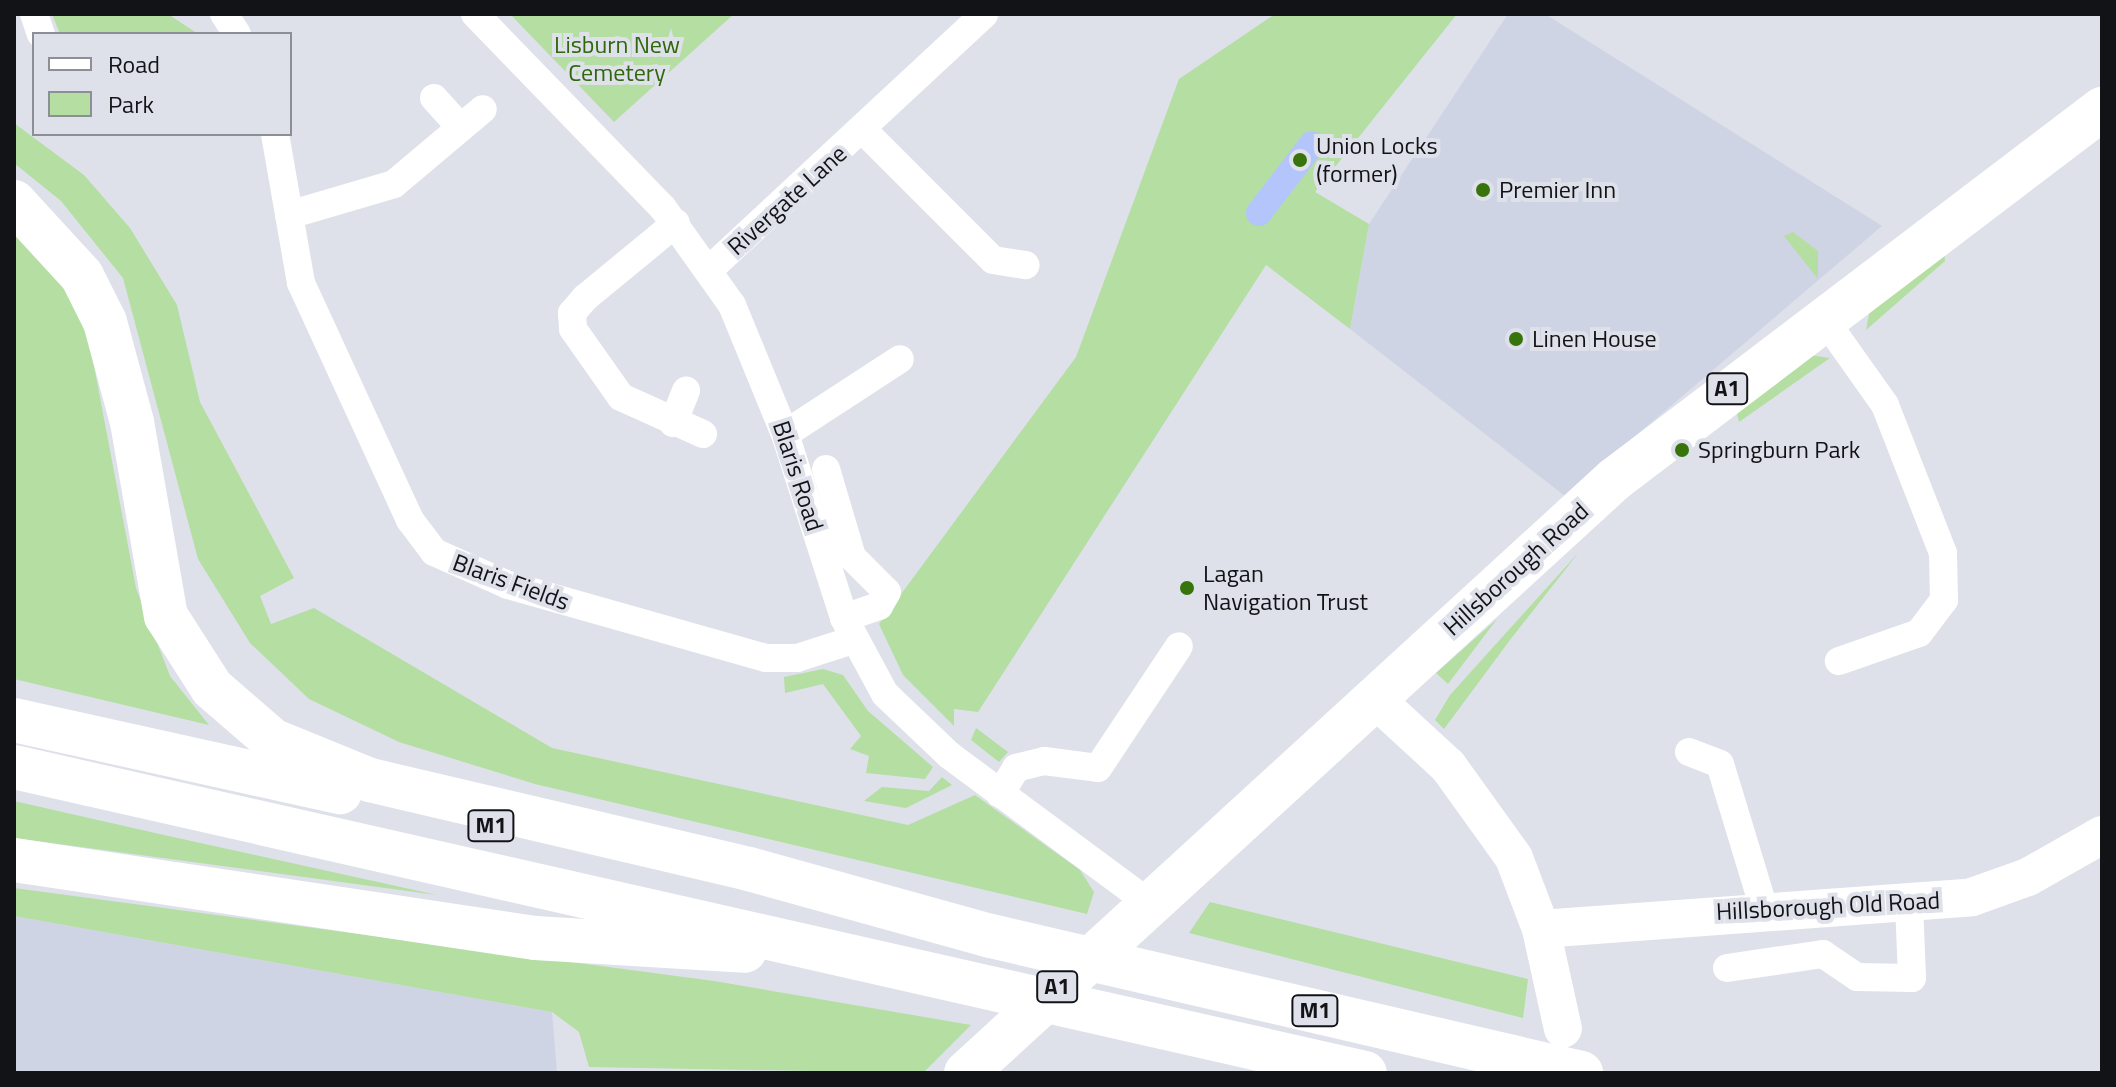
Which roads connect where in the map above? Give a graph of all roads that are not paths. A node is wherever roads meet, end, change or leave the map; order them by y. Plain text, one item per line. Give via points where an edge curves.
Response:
1 (224, 14) edge
2 (475, 14) edge
3 (984, 14) edge
4 (236, 32) edge
5 (434, 98) dead end
6 (483, 109) dead end
7 (2102, 109) edge
8 (460, 127) junction
9 (864, 131) junction
10 (275, 136) edge
11 (14, 202) edge
12 (289, 215) junction
13 (676, 223) junction
14 (1026, 265) dead end
15 (710, 269) junction
16 (1822, 316) junction
17 (900, 359) dead end
18 (686, 390) dead end
19 (673, 423) junction
20 (703, 434) dead end
21 (785, 434) junction
22 (826, 469) dead end
23 (848, 629) junction
24 (1179, 646) dead end
25 (1839, 661) dead end
26 (1374, 698) junction
27 (14, 720) edge
28 (1689, 752) dead end
29 (14, 767) edge
30 (1000, 794) junction
31 (2102, 835) edge
32 (14, 860) edge
33 (14, 873) edge
34 (161, 883) junction
35 (1148, 902) junction
36 (1909, 902) junction
37 (1764, 909) junction
38 (1541, 929) junction
39 (980, 934) junction
40 (859, 957) junction
41 (1727, 968) dead end
42 (1563, 1029) dead end
43 (966, 1073) edge
44 (1365, 1073) edge
45 (1581, 1073) edge

1 - 4 street
2 - 13 street, Blaris Road
3 - 9 street, Rivergate Lane
5 - 8 street
6 - 8 street
7 - 16 highway, Hillsborough Road / A1
8 - 12 street via 394,184 342,205
9 - 14 street, Rivergate Lane via 993,260
9 - 15 street, Rivergate Lane
10 - 12 street, Blaris Fields
11 - 39 highway via 63,251 105,322 132,422 166,616 240,719 309,760 370,780 749,869
12 - 23 street, Blaris Fields via 301,283 410,520 434,552 508,585 780,661
13 - 15 street, Blaris Road
13 - 19 street via 572,313 573,329 621,397
15 - 21 street, Blaris Road via 752,348
16 - 25 street via 1885,405 1943,553 1944,600 1919,633
16 - 26 highway, Hillsborough Road / A1 via 1615,479
17 - 21 street
18 - 19 street
19 - 20 street
21 - 23 street, Blaris Road
22 - 23 street, Blaris Fields via 852,557 887,592 879,606
23 - 30 street, Blaris Road via 885,694 917,728
24 - 30 street via 1098,768 1044,761 1016,768
26 - 35 highway, Hillsborough Road / A1
26 - 38 street via 1489,817
27 - 39 highway, M1
28 - 37 street via 1723,755
29 - 40 highway, M1
30 - 35 street, Blaris Road
31 - 36 street, Hillsborough Old Road via 1986,892
32 - 34 highway
33 - 34 highway
34 - 40 highway via 535,938
35 - 43 highway, Hillsborough Road / A1
36 - 37 street, Hillsborough Old Road
36 - 41 street via 1912,978 1857,977 1823,954
37 - 38 street, Hillsborough Old Road
38 - 42 street
39 - 45 highway, M1
40 - 44 highway, M1

